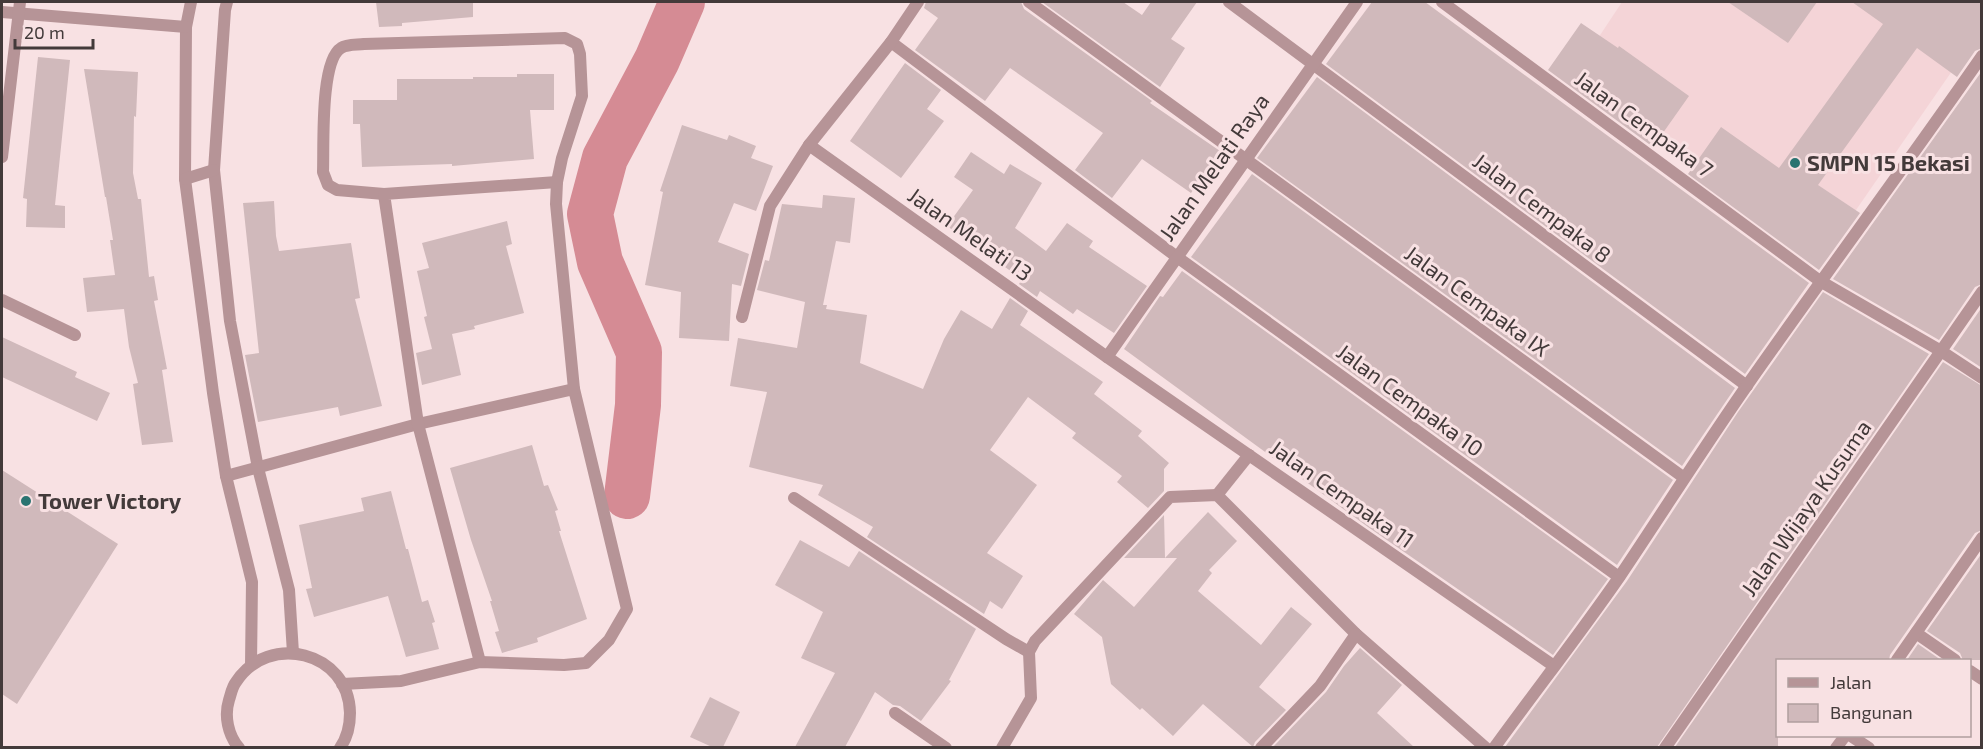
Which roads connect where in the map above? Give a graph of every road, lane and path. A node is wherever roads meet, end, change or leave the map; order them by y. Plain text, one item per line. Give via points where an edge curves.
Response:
1 (191, 2) edge
2 (227, 2) edge
3 (918, 2) edge
4 (1029, 2) edge
5 (1229, 2) edge
6 (1357, 2) edge
7 (1442, 2) edge
8 (19, 8) edge
9 (2, 12) edge
10 (186, 27) junction
11 (891, 42) junction
12 (1982, 56) edge
13 (1312, 64) junction
14 (809, 145) junction
15 (2, 157) edge
16 (1246, 159) junction
17 (214, 170) junction
18 (185, 179) junction
19 (557, 182) junction
20 (384, 194) junction
21 (1177, 257) junction
22 (1820, 281) junction
23 (1982, 292) edge
24 (2, 300) edge
25 (742, 317) dead end
26 (75, 335) dead end
27 (1941, 351) junction
28 (1107, 357) junction
29 (1982, 378) edge
30 (1747, 386) junction
31 (574, 389) junction
32 (418, 424) junction
33 (1249, 455) junction
34 (258, 468) junction
35 (226, 476) junction
36 (1683, 477) junction
37 (1216, 495) junction
38 (794, 498) dead end
39 (1982, 538) edge
40 (1619, 577) junction
41 (1916, 633) junction
42 (1356, 634) junction
43 (1029, 652) junction
44 (293, 653) junction
45 (1898, 659) edge
46 (1954, 659) edge
47 (480, 662) junction
48 (251, 665) junction
49 (1554, 666) junction
50 (342, 684) junction
51 (895, 713) dead end
52 (1854, 737) edge
53 (235, 746) edge
54 (340, 747) edge
55 (946, 747) edge
56 (1002, 747) edge
57 (1261, 747) edge
58 (1486, 747) edge
59 (1494, 747) edge
60 (1665, 747) edge
61 (1869, 747) edge

1 - 10 street
2 - 17 street
3 - 11 street
4 - 16 street, Jalan Cempaka IX
5 - 13 street, Jalan Cempaka 8
6 - 13 street, Jalan Melati Raya
7 - 22 street, Jalan Cempaka 7
8 - 9 street
8 - 10 street
8 - 15 street
10 - 18 street
11 - 14 street
11 - 21 street, Jalan Cempaka 10
12 - 22 street
13 - 16 street, Jalan Melati Raya
13 - 30 street, Jalan Cempaka 8
14 - 25 street via 770,206
14 - 28 street, Jalan Melati 13
16 - 21 street, Jalan Melati Raya
16 - 36 street, Jalan Cempaka IX
17 - 18 street
17 - 34 street via 230,321
18 - 35 street
19 - 20 street
19 - 20 street via 582,96 580,54 578,44 572,40 345,46 331,61 327,76 323,172 328,185 338,190
19 - 31 street
20 - 32 street
21 - 28 street, Jalan Melati Raya
21 - 40 street, Jalan Cempaka 10
22 - 27 street, Jalan Cempaka 7
22 - 30 street
23 - 27 street, Jalan Wijaya Kusuma
24 - 26 street
27 - 29 street, Jalan Cempaka 7
27 - 60 street, Jalan Wijaya Kusuma
28 - 33 street, Jalan Cempaka 11
30 - 36 street
31 - 32 street
31 - 47 street via 627,609 609,640 586,663
32 - 34 street
32 - 47 street
33 - 37 street
33 - 49 street, Jalan Cempaka 11
34 - 35 street
34 - 44 street via 289,590
35 - 48 street via 252,582
36 - 40 street
37 - 42 street
37 - 43 street via 1170,497
38 - 43 street
39 - 41 street
40 - 49 street
41 - 45 street
41 - 46 street
42 - 57 street via 1320,686
42 - 58 street
43 - 56 street via 1031,698
44 - 48 street via 271,655
44 - 50 street via 312,657 330,668
47 - 50 street via 401,681
48 - 53 street via 235,683 227,706
49 - 59 street
50 - 54 street via 350,703 350,723
51 - 55 street
52 - 61 street

